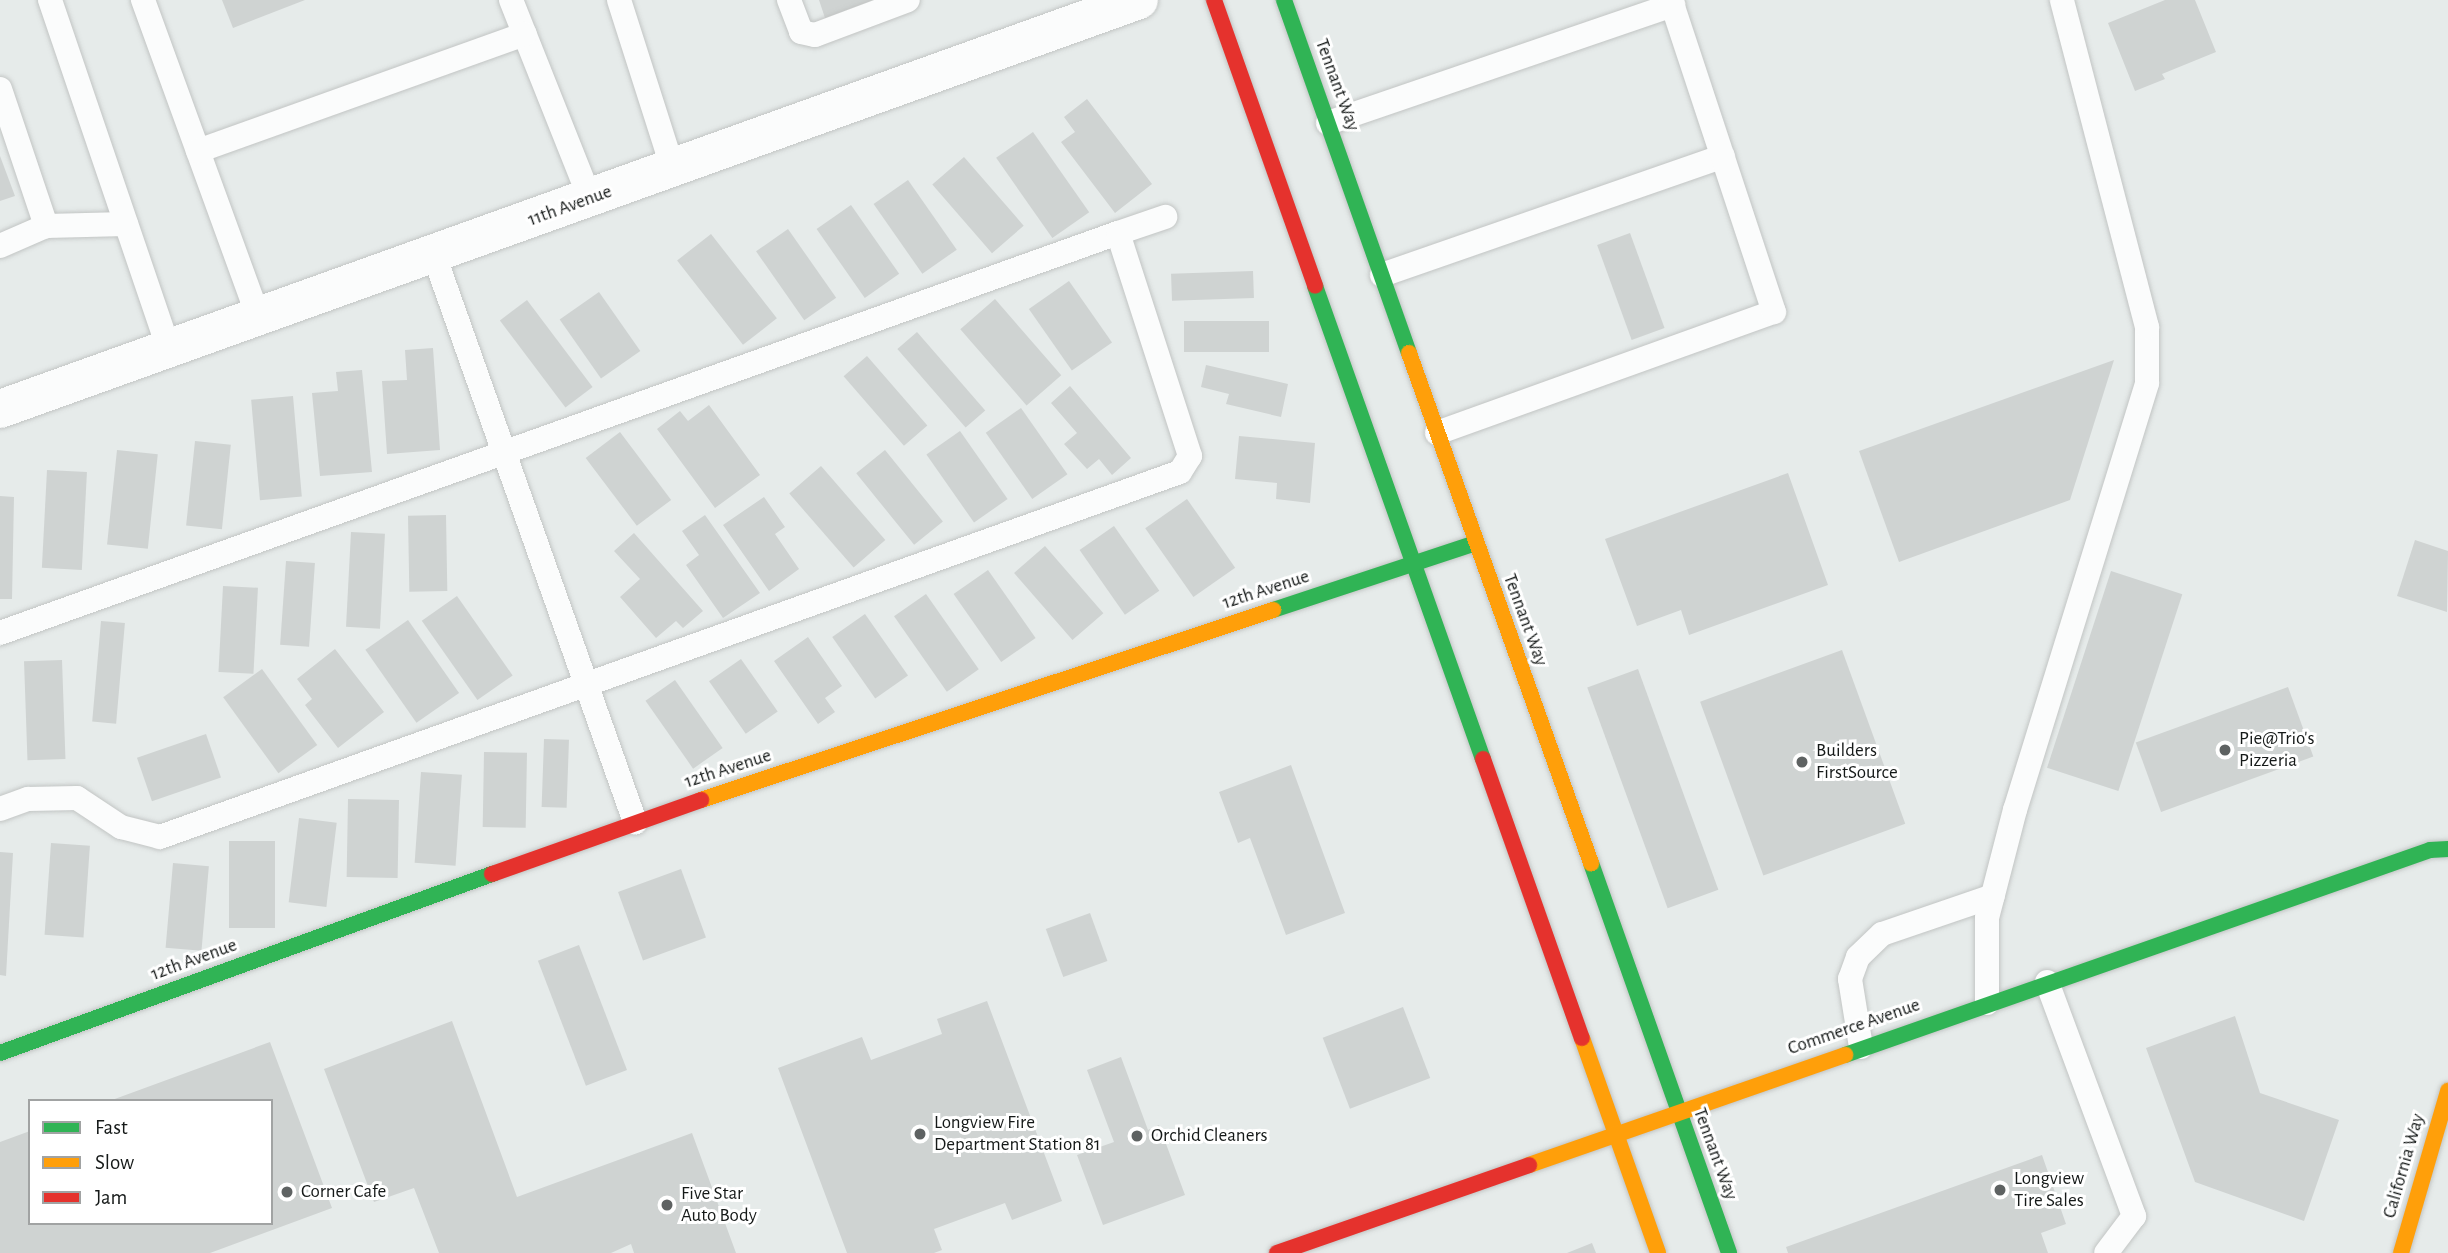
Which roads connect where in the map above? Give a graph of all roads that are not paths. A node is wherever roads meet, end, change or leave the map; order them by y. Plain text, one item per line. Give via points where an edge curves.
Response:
1 (50, 0) edge
2 (143, 0) edge
3 (511, 0) edge
4 (619, 0) edge
5 (789, 0) edge
6 (908, 0) edge
7 (1139, 0) edge
8 (1214, 0) edge
9 (1284, 0) edge
10 (2063, 0) edge
11 (1672, 2) edge
12 (525, 34) junction
13 (0, 89) edge
14 (1328, 123) junction
15 (198, 151) junction
16 (1723, 156) junction
17 (673, 169) junction
18 (590, 199) junction
19 (1165, 217) dead end
20 (126, 224) junction
21 (46, 226) junction
22 (1118, 233) junction
23 (0, 246) edge
24 (434, 255) junction
25 (1382, 275) junction
26 (259, 318) junction
27 (169, 350) junction
28 (0, 409) edge
29 (1437, 433) junction
30 (506, 452) junction
31 (1476, 543) junction
32 (1414, 563) junction
33 (0, 633) edge
34 (587, 685) junction
35 (0, 809) edge
36 (635, 822) junction
37 (2448, 849) edge
38 (1993, 896) junction
39 (2047, 982) junction
40 (1987, 1003) junction
41 (1861, 1047) junction
42 (0, 1053) edge
43 (2446, 1107) edge
44 (1677, 1111) junction
45 (1615, 1132) junction
46 (1277, 1253) edge
47 (1658, 1253) edge
48 (1729, 1253) edge
49 (2106, 1253) edge
50 (2401, 1253) edge

1 - 20 lane
2 - 15 lane
3 - 12 lane
4 - 17 lane
5 - 6 lane via 801,32 815,35
7 - 17 street, 11th Avenue
8 - 32 main road
9 - 14 main road, Tennant Way
10 - 38 lane via 2147,327 2147,383 2015,810
11 - 14 lane
11 - 16 lane
12 - 15 lane
12 - 18 lane
13 - 21 lane
14 - 25 main road, Tennant Way
15 - 26 lane
16 - 25 lane
16 - 29 lane via 1774,312
17 - 18 street, 11th Avenue
18 - 24 street, 11th Avenue
19 - 22 lane
20 - 21 lane
20 - 27 lane
21 - 23 lane
22 - 30 lane
22 - 34 lane via 1190,456 1180,472
24 - 26 street, 11th Avenue
24 - 30 lane
25 - 29 main road, Tennant Way
26 - 27 street, 11th Avenue
27 - 28 street, 11th Avenue
29 - 31 main road, Tennant Way
30 - 33 lane
30 - 34 lane
31 - 32 main road, 12th Avenue
31 - 44 main road, Tennant Way
32 - 36 main road, 12th Avenue
32 - 45 main road
34 - 35 lane via 160,837 121,827 77,798 28,799
34 - 36 lane
36 - 42 main road, 12th Avenue
37 - 39 main road, Commerce Avenue via 2430,850
38 - 40 lane via 1987,918
38 - 41 lane via 1882,934 1858,957 1850,979
39 - 40 main road, Commerce Avenue
39 - 49 lane via 2134,1216
40 - 41 main road, Commerce Avenue
41 - 44 main road, Commerce Avenue
43 - 50 main road, California Way
44 - 45 main road, Commerce Avenue
44 - 48 main road, Tennant Way
45 - 46 main road, Commerce Avenue
45 - 47 main road

